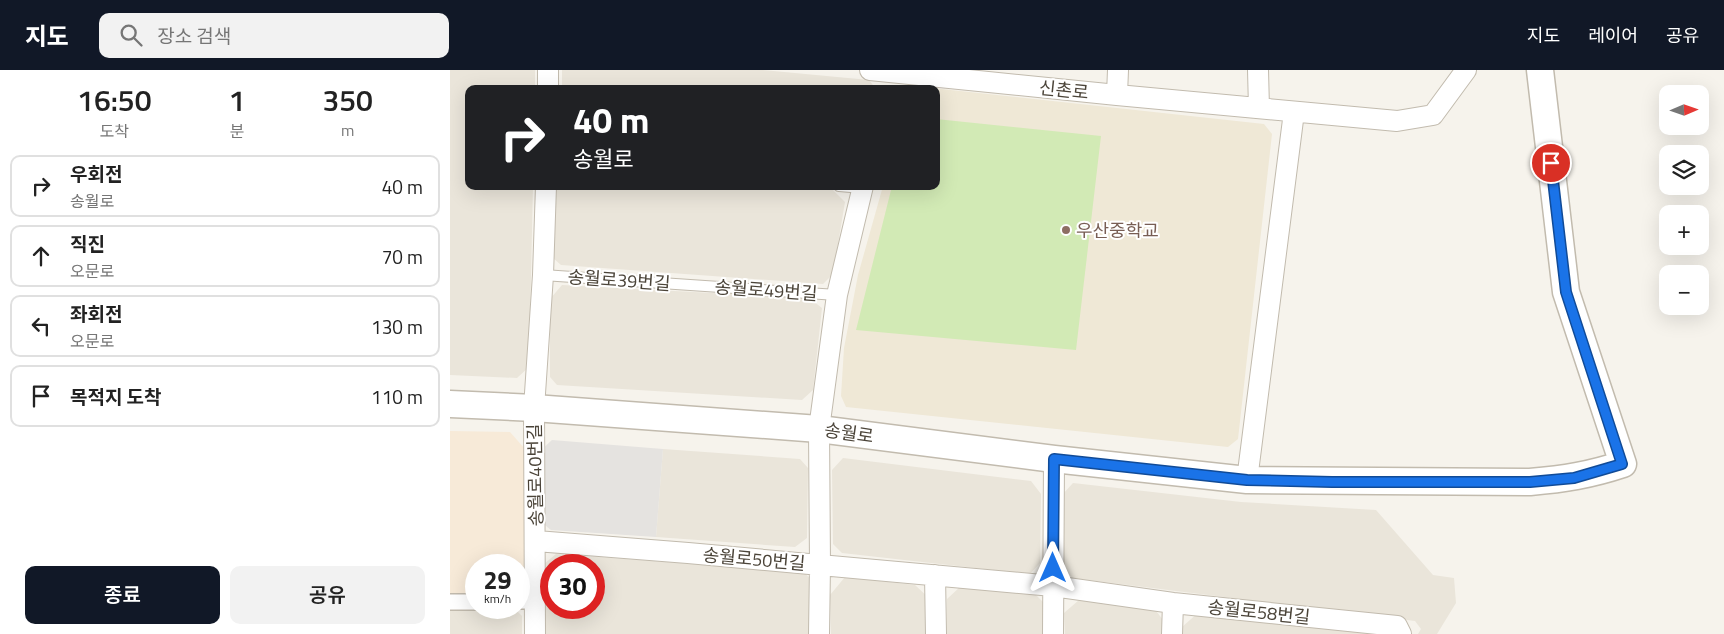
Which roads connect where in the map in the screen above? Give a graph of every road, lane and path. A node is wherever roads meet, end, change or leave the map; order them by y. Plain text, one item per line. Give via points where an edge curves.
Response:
1 (548, 70) edge
2 (870, 70) edge
3 (1118, 70) edge
4 (1258, 70) edge
5 (1466, 70) edge
6 (1540, 70) edge
7 (898, 77) edge
8 (548, 85) edge
9 (1117, 96) junction
10 (1259, 108) junction
11 (1294, 112) junction
12 (546, 190) edge
13 (862, 190) edge
14 (543, 275) junction
15 (694, 285) joint
16 (837, 295) junction
17 (450, 404) edge
18 (534, 408) junction
19 (819, 429) junction
20 (1054, 459) junction
21 (1247, 480) junction
22 (536, 541) junction
23 (688, 553) joint
24 (820, 565) junction
25 (935, 575) junction
26 (530, 581) edge
27 (1053, 586) junction
28 (450, 602) edge
29 (465, 602) edge
30 (1173, 603) junction
31 (530, 613) edge
32 (535, 634) edge
33 (820, 634) edge
34 (936, 634) edge
35 (1054, 634) edge
36 (1172, 634) edge
37 (1401, 634) edge

1 - 8 street
2 - 7 street, 신촌로
3 - 9 street
4 - 10 street
5 - 11 street, 신촌로 via 1434,115 1396,121
6 - 21 street, 송월로 via 1566,292 1622,464 1574,478 1530,482
7 - 9 street, 신촌로
9 - 10 street, 신촌로
10 - 11 street, 신촌로
11 - 21 street
12 - 14 street, 송월로39번길
13 - 16 street, 송월로49번길
14 - 15 lane, 송월로39번길
14 - 18 street, 송월로39번길
15 - 16 lane, 송월로49번길
16 - 19 street, 송월로49번길
17 - 18 street, 송월로
18 - 19 street, 송월로
18 - 22 street, 송월로40번길
19 - 20 street, 송월로
19 - 24 street, 송월로50번길
20 - 21 street, 송월로
20 - 27 street
22 - 23 street, 송월로40번길
22 - 26 street, 송월로40번길
23 - 24 street, 송월로50번길
24 - 25 street, 송월로50번길
24 - 33 street, 송월로50번길
25 - 27 street, 송월로58번길
25 - 34 street
27 - 30 street, 송월로58번길
27 - 35 street
28 - 29 street
30 - 36 street
30 - 37 street, 송월로58번길 via 1397,626
31 - 32 street, 송월로40번길

